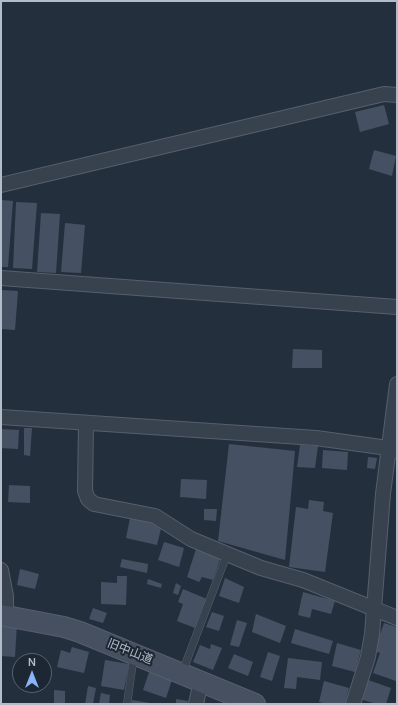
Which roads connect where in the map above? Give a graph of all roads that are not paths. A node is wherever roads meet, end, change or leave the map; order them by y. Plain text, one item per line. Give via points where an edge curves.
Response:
1 (397, 95) edge
2 (1, 185) edge
3 (1, 278) edge
4 (397, 307) edge
5 (397, 384) edge
6 (1, 417) edge
7 (86, 423) junction
8 (392, 449) edge
9 (227, 554) junction
10 (1, 570) edge
11 (374, 608) junction
12 (4, 615) edge
13 (397, 618) edge
14 (134, 653) junction
15 (182, 673) junction
16 (202, 681) junction
17 (127, 704) edge
18 (196, 704) edge
19 (255, 704) edge
20 (353, 704) edge

1 - 2 street via 384,94
3 - 4 street
5 - 8 street
6 - 7 street
7 - 8 street via 316,438
7 - 9 street via 85,491 91,502 98,506 155,516 191,539
8 - 11 street
9 - 11 street
9 - 15 lane
10 - 12 street via 6,596
11 - 13 street
11 - 20 street via 368,657
12 - 14 main road, 旧中山道 via 64,627
14 - 15 main road, 旧中山道
14 - 17 lane
15 - 16 main road, 旧中山道
16 - 18 street
16 - 19 main road, 旧中山道

